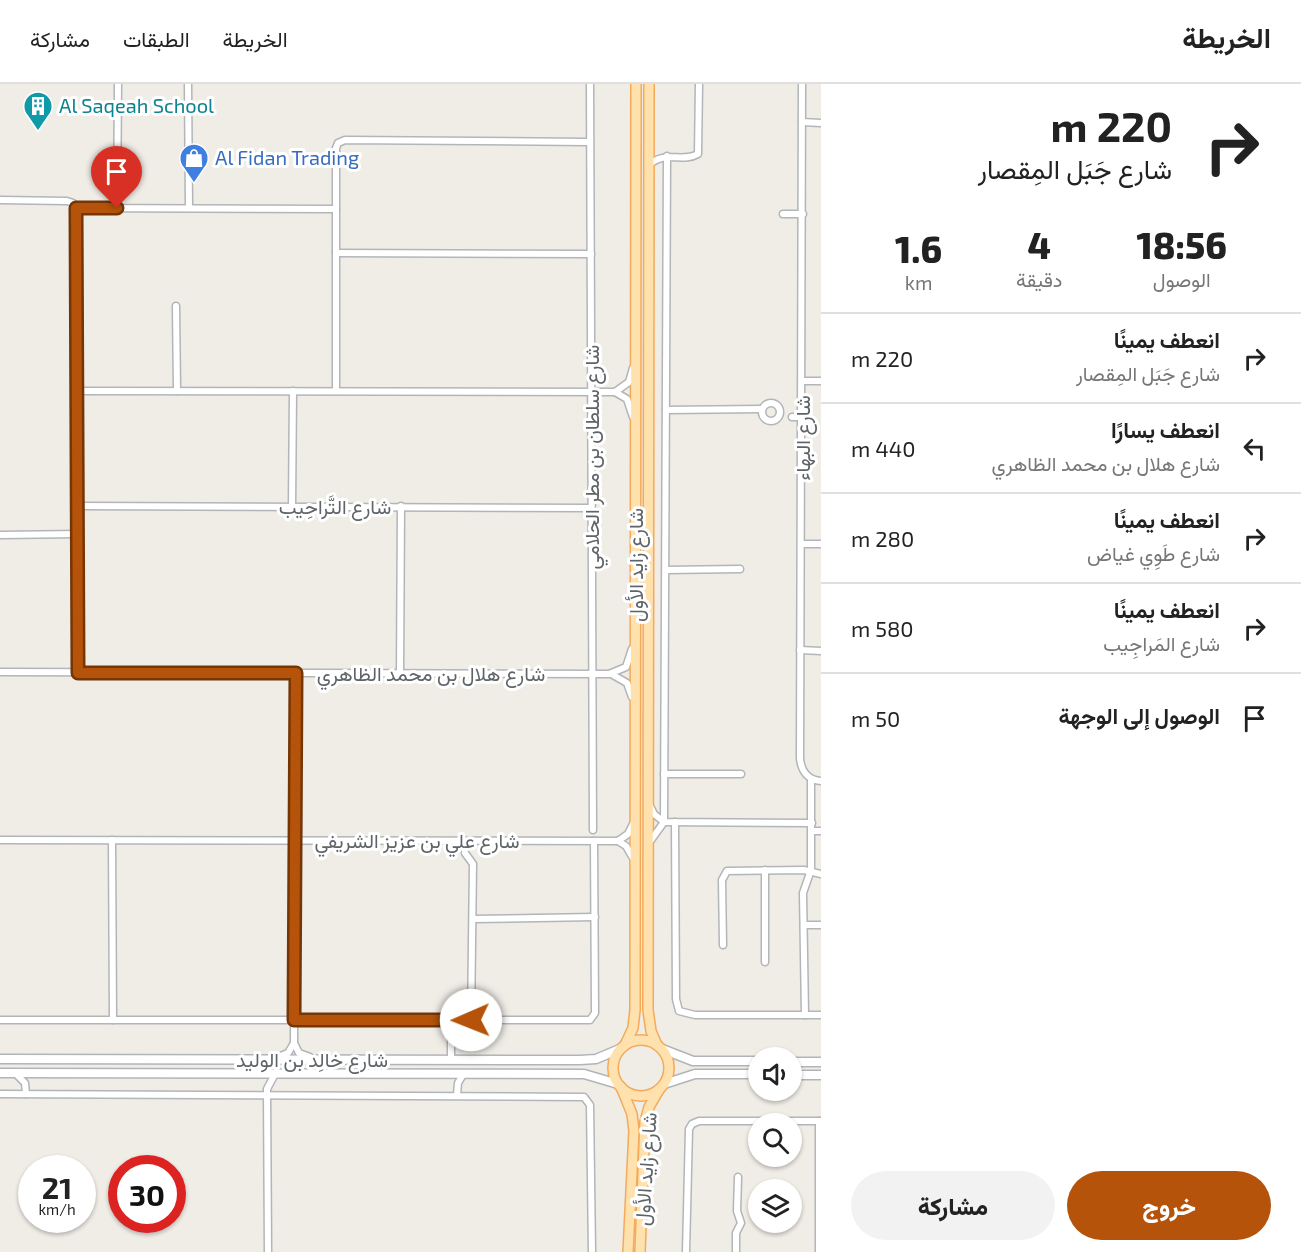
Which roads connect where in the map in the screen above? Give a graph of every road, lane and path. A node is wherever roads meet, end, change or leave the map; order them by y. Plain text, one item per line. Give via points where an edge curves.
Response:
1 (118, 84) edge
2 (188, 84) edge
3 (590, 84) edge
4 (636, 84) edge
5 (649, 84) edge
6 (699, 84) edge
7 (802, 84) edge
8 (802, 122) junction
9 (821, 123) edge
10 (589, 142) junction
11 (667, 156) junction
12 (649, 166) junction
13 (0, 200) edge
14 (76, 208) junction
15 (117, 208) junction
16 (189, 208) junction
17 (336, 209) junction
18 (783, 214) dead end
19 (803, 214) junction
20 (336, 253) junction
21 (591, 254) junction
22 (176, 306) dead end
23 (637, 350) junction
24 (803, 381) junction
25 (821, 381) edge
26 (78, 391) junction
27 (177, 391) junction
28 (292, 391) junction
29 (336, 391) junction
30 (592, 391) junction
31 (615, 392) junction
32 (762, 409) junction
33 (666, 410) junction
34 (803, 417) junction
35 (786, 418) junction
36 (636, 429) junction
37 (79, 506) junction
38 (401, 506) junction
39 (292, 507) junction
40 (591, 508) junction
41 (79, 534) junction
42 (0, 535) edge
43 (802, 544) junction
44 (821, 544) edge
45 (740, 569) dead end
46 (666, 570) junction
47 (636, 635) junction
48 (800, 650) junction
49 (821, 651) edge
50 (0, 672) edge
51 (78, 673) junction
52 (296, 673) junction
53 (400, 674) junction
54 (594, 674) junction
55 (609, 674) junction
56 (636, 715) junction
57 (664, 774) junction
58 (741, 774) dead end
59 (811, 779) junction
60 (821, 781) edge
61 (648, 802) junction
62 (636, 810) junction
63 (664, 822) junction
64 (675, 822) junction
65 (812, 827) junction
66 (593, 830) dead end
67 (821, 831) edge
68 (0, 840) edge
69 (111, 840) junction
70 (295, 840) junction
71 (594, 841) junction
72 (618, 841) junction
73 (648, 848) junction
74 (465, 853) dead end
75 (636, 870) junction
76 (765, 870) junction
77 (811, 870) junction
78 (821, 874) edge
79 (595, 917) junction
80 (473, 919) junction
81 (804, 925) junction
82 (821, 925) edge
83 (723, 945) dead end
84 (765, 962) dead end
85 (805, 1015) junction
86 (821, 1015) edge
87 (0, 1020) edge
88 (113, 1020) junction
89 (294, 1020) junction
90 (471, 1020) junction
91 (451, 1021) junction
92 (294, 1042) junction
93 (623, 1046) junction
94 (660, 1047) junction
95 (0, 1059) edge
96 (333, 1059) junction
97 (259, 1060) junction
98 (451, 1060) junction
99 (132, 1061) junction
100 (748, 1061) edge
101 (802, 1062) edge
102 (821, 1062) edge
103 (259, 1072) junction
104 (276, 1072) junction
105 (0, 1073) edge
106 (36, 1073) junction
107 (116, 1073) junction
108 (449, 1073) junction
109 (464, 1073) junction
110 (15, 1074) junction
111 (748, 1074) edge
112 (802, 1074) edge
113 (821, 1075) edge
114 (26, 1086) junction
115 (620, 1086) junction
116 (662, 1086) junction
117 (268, 1091) junction
118 (457, 1091) junction
119 (0, 1094) edge
120 (26, 1094) junction
121 (820, 1122) edge
122 (820, 1170) edge
123 (738, 1177) dead end
124 (629, 1226) junction
125 (268, 1252) edge
126 (592, 1252) edge
127 (623, 1252) edge
128 (628, 1252) edge
129 (640, 1252) edge
130 (686, 1252) edge
131 (736, 1252) edge
132 (819, 1252) edge

1 - 15 street
2 - 16 street
3 - 10 street, شارع سلطان بن مطر الحلامي
4 - 23 main road, شارع زايد الأول
5 - 12 main road, شارع زايد الأول
6 - 11 street via 699,152 693,157
7 - 8 street, شارع البهاء
8 - 9 street
8 - 19 street, شارع البهاء
10 - 17 street via 345,140 336,148
10 - 21 street, شارع سلطان بن مطر الحلامي
11 - 12 street via 657,158
11 - 33 street
12 - 61 main road, شارع زايد الأول
13 - 14 street via 67,201
14 - 15 street
14 - 26 street
15 - 16 street
16 - 17 street
17 - 20 street
18 - 19 street
19 - 24 street, شارع البهاء
20 - 21 street
20 - 29 street
21 - 30 street, شارع سلطان بن مطر الحلامي
22 - 27 street
23 - 31 street via 629,382
23 - 36 main road, شارع زايد الأول
24 - 25 street
24 - 34 street, شارع البهاء
26 - 27 street
26 - 37 street
27 - 28 street
28 - 29 street
28 - 39 street
29 - 30 street
30 - 31 street
30 - 40 street, شارع سلطان بن مطر الحلامي
31 - 36 street via 629,403
32 - 33 street
32 - 35 street via 767,405 778,406
32 - 35 street via 761,415 766,419
33 - 46 street
34 - 35 street
34 - 43 street, شارع البهاء
36 - 47 main road, شارع زايد الأول
37 - 39 street, شارع التَّراحِيب
37 - 41 street
38 - 39 street, شارع التَّراحِيب
38 - 40 street, شارع التَّراحِيب
38 - 53 street
40 - 54 street, شارع سلطان بن مطر الحلامي
41 - 42 street
41 - 51 street
43 - 44 street
43 - 48 street, شارع البهاء
45 - 46 street
46 - 57 street
47 - 55 street via 628,664 620,672
47 - 56 main road, شارع زايد الأول
48 - 49 street
48 - 59 street, شارع البهاء via 800,758
50 - 51 street, شارع هلال بن محمد الظاهري
51 - 52 street, شارع هلال بن محمد الظاهري
52 - 53 street, شارع هلال بن محمد الظاهري
52 - 70 street
53 - 54 street, شارع هلال بن محمد الظاهري
54 - 55 street, شارع هلال بن محمد الظاهري
54 - 66 street, شارع سلطان بن مطر الحلامي
55 - 56 street via 627,683
56 - 62 main road, شارع زايد الأول
57 - 58 street
57 - 63 street
59 - 60 street
59 - 65 street
61 - 63 street
61 - 73 main road, شارع زايد الأول
62 - 72 street via 630,832
62 - 75 main road, شارع زايد الأول
63 - 64 street
63 - 73 street via 653,834
64 - 65 street
64 - 85 street via 677,1008 695,1015
65 - 67 street
65 - 77 street
68 - 69 street, شارع علي بن عزيز الشريفي
69 - 70 street, شارع علي بن عزيز الشريفي
69 - 88 street
70 - 71 street, شارع علي بن عزيز الشريفي
70 - 89 street
71 - 72 street, شارع علي بن عزيز الشريفي
71 - 79 street
72 - 75 street via 629,849
73 - 94 main road, شارع زايد الأول via 648,1010
74 - 80 street via 473,860
75 - 93 main road, شارع زايد الأول via 635,1010 633,1028
76 - 77 street
76 - 83 street via 732,870 723,875
76 - 84 street
77 - 78 street
77 - 81 street via 803,889
79 - 80 street
79 - 90 street via 594,1013 590,1020
80 - 90 street
81 - 82 street
81 - 85 street
85 - 86 street
87 - 88 street
88 - 89 street
89 - 91 street
89 - 92 street
90 - 91 street
91 - 98 street
92 - 96 street via 303,1056
92 - 97 street via 288,1053
93 - 94 main road via 638,1040
93 - 98 street, شارع خالِد بن الوليد via 596,1059
93 - 115 main road via 613,1065
94 - 100 street via 693,1061
94 - 116 main road via 669,1066
95 - 99 street, شارع خالِد بن الوليد
96 - 97 street, شارع خالِد بن الوليد
96 - 98 street, شارع خالِد بن الوليد
97 - 99 street, شارع خالِد بن الوليد
99 - 107 street via 117,1066
101 - 102 street
103 - 104 street, شارع خالِد بن الوليد
103 - 107 street, شارع خالِد بن الوليد
103 - 117 street
104 - 108 street, شارع خالِد بن الوليد
104 - 117 street
105 - 110 street, شارع خالِد بن الوليد
106 - 107 street, شارع خالِد بن الوليد
106 - 110 street, شارع خالِد بن الوليد
106 - 114 street
108 - 109 street, شارع خالِد بن الوليد
108 - 118 street
109 - 115 street, شارع خالِد بن الوليد via 584,1074
109 - 118 street
110 - 114 street
111 - 116 street via 695,1074
112 - 113 street
114 - 120 street
115 - 116 main road via 640,1096
115 - 124 main road, شارع زايد الأول via 632,1114 634,1131
116 - 129 main road, شارع زايد الأول via 652,1100 645,1122
117 - 118 street
117 - 120 street
117 - 125 street
118 - 126 street via 587,1099 591,1109
119 - 120 street
121 - 122 street
121 - 130 street via 692,1124
122 - 132 street
123 - 131 street via 737,1211 741,1223 736,1233
124 - 127 street
124 - 128 main road, شارع زايد الأول

